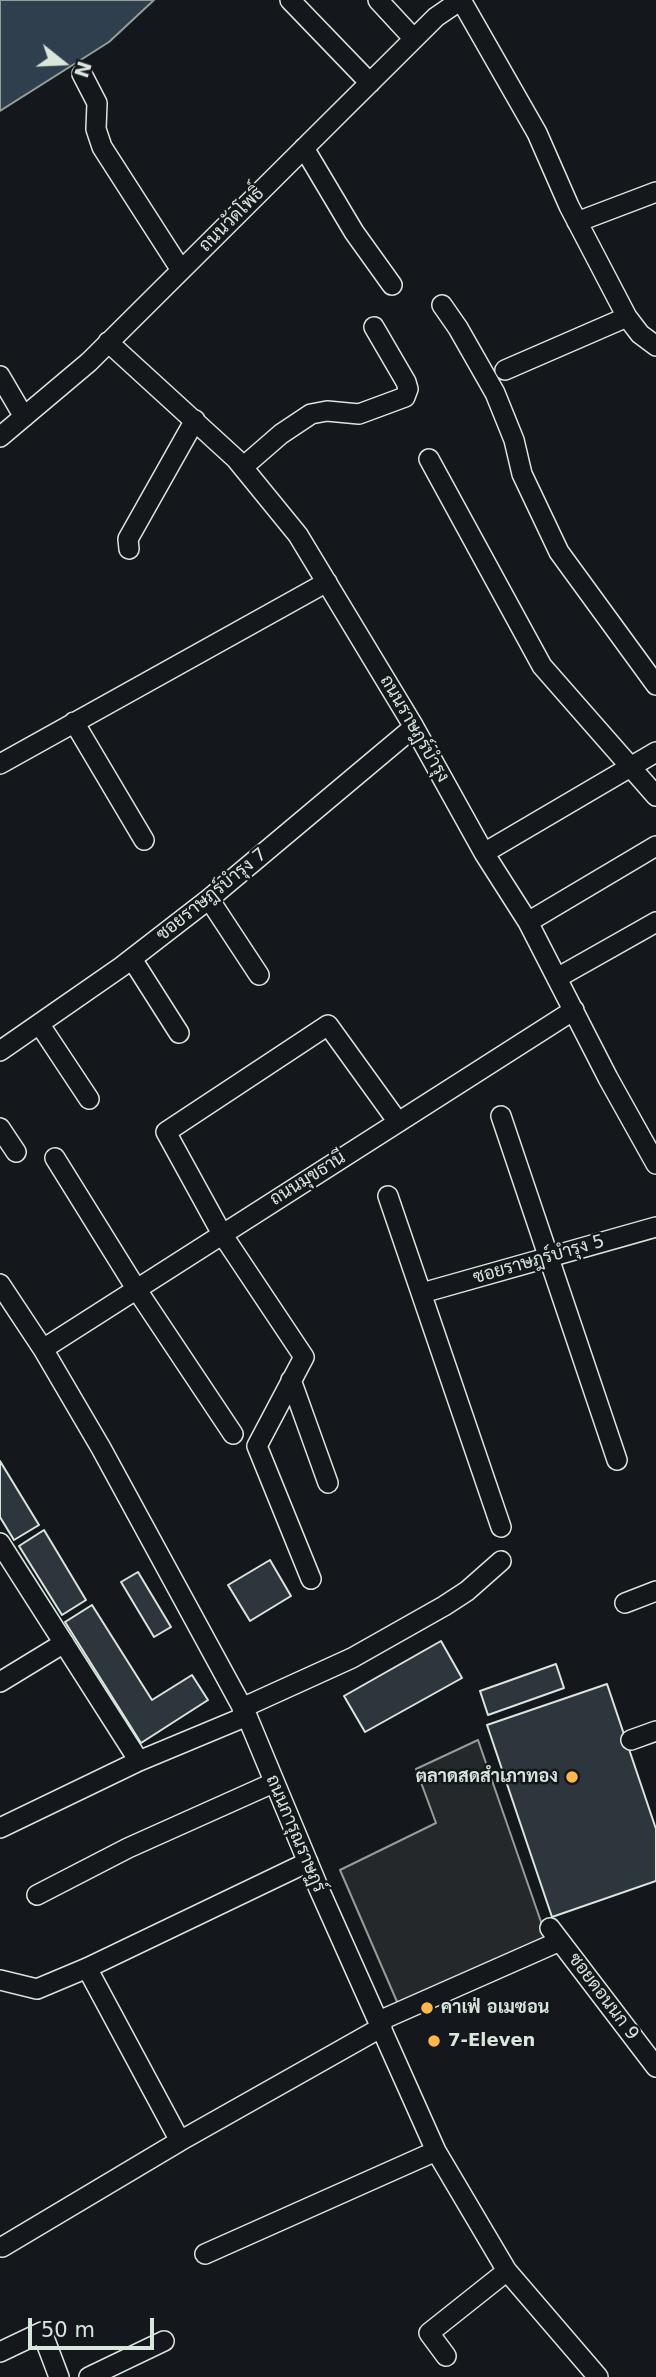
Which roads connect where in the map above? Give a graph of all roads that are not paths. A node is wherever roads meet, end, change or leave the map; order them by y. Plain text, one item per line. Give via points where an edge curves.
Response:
1 (290, 0) edge
2 (378, 0) edge
3 (461, 0) edge
4 (414, 39) junction
5 (82, 74) dead end
6 (370, 83) junction
7 (304, 148) junction
8 (656, 192) edge
9 (577, 222) junction
10 (181, 270) junction
11 (392, 285) dead end
12 (442, 305) dead end
13 (627, 317) junction
14 (374, 327) dead end
15 (108, 342) junction
16 (656, 346) edge
17 (505, 370) dead end
18 (0, 376) edge
19 (24, 417) junction
20 (194, 420) junction
21 (0, 437) edge
22 (429, 459) dead end
23 (243, 467) junction
24 (129, 549) dead end
25 (327, 582) junction
26 (656, 685) edge
27 (75, 722) junction
28 (414, 727) junction
29 (656, 752) edge
30 (0, 764) edge
31 (632, 767) junction
32 (656, 796) edge
33 (144, 840) dead end
34 (656, 846) edge
35 (484, 853) junction
36 (209, 900) junction
37 (528, 922) junction
38 (656, 922) edge
39 (132, 959) junction
40 (259, 975) dead end
41 (557, 978) junction
42 (574, 1010) junction
43 (40, 1025) junction
44 (179, 1033) dead end
45 (0, 1051) edge
46 (89, 1099) dead end
47 (501, 1116) dead end
48 (398, 1122) junction
49 (0, 1128) edge
50 (16, 1152) dead end
51 (55, 1158) dead end
52 (656, 1164) edge
53 (388, 1196) dead end
54 (656, 1227) edge
55 (222, 1234) junction
56 (549, 1256) junction
57 (0, 1284) edge
58 (137, 1290) junction
59 (422, 1293) junction
60 (43, 1349) junction
61 (291, 1380) junction
62 (233, 1434) dead end
63 (617, 1460) dead end
64 (328, 1483) dead end
65 (501, 1527) dead end
66 (0, 1543) edge
67 (501, 1561) dead end
68 (311, 1579) dead end
69 (656, 1591) edge
70 (625, 1603) dead end
71 (64, 1643) junction
72 (0, 1682) edge
73 (244, 1712) junction
74 (656, 1731) edge
75 (631, 1740) dead end
76 (139, 1761) junction
77 (273, 1783) junction
78 (0, 1828) edge
79 (308, 1862) junction
80 (37, 1895) dead end
81 (87, 1968) junction
82 (0, 1980) edge
83 (380, 2024) junction
84 (656, 2067) edge
85 (180, 2141) junction
86 (436, 2151) junction
87 (2, 2247) dead end
88 (205, 2254) dead end
89 (507, 2270) junction
90 (164, 2342) dead end
91 (0, 2352) edge
92 (446, 2356) dead end
93 (591, 2375) edge
94 (59, 2377) edge
95 (89, 2377) edge

1 - 6 street
2 - 4 street
3 - 4 street, ถนนวัดโพธิ์
3 - 9 street via 537,133
4 - 6 street, ถนนวัดโพธิ์
5 - 10 street via 97,103 96,130 102,147
6 - 7 street, ถนนวัดโพธิ์
7 - 10 street, ถนนวัดโพธิ์
7 - 11 street
8 - 9 street
9 - 13 street
10 - 15 street, ถนนวัดโพธิ์
12 - 26 street via 495,393 522,474 559,552
13 - 16 street
13 - 17 street
14 - 23 street via 406,382 405,397 359,414 311,414
15 - 19 street, ถนนวัดโพธิ์
15 - 20 street, ถนนราษฎร์บำรุง
18 - 19 street
19 - 21 street, ถนนวัดโพธิ์
20 - 23 street, ถนนราษฎร์บำรุง
20 - 24 street via 128,539
22 - 31 street via 542,666
23 - 25 street, ถนนราษฎร์บำรุง via 298,535
25 - 27 street
25 - 28 street, ถนนราษฎร์บำรุง
27 - 30 street
27 - 33 street
28 - 35 street, ถนนราษฎร์บำรุง
28 - 36 street, ซอยราษฎร์บำรุง 7
29 - 31 street
31 - 32 street
31 - 35 street
34 - 37 street
35 - 37 street, ถนนราษฎร์บำรุง
36 - 39 street, ซอยราษฎร์บำรุง 7
36 - 40 street
37 - 41 street, ถนนราษฎร์บำรุง
38 - 41 street
39 - 43 street, ซอยราษฎร์บำรุง 7
39 - 44 street
41 - 42 street, ถนนราษฎร์บำรุง
42 - 48 street, ถนนมุขธานี
42 - 52 street, ถนนราษฎร์บำรุง
43 - 45 street, ซอยราษฎร์บำรุง 7
43 - 46 street
47 - 56 street
48 - 55 street, ถนนมุขธานี
48 - 55 street via 328,1025 166,1132
49 - 50 street
51 - 58 street
53 - 59 street
54 - 56 street, ซอยราษฎร์บำรุง 5
55 - 58 street, ถนนมุขธานี
55 - 61 street via 304,1357
56 - 59 street, ซอยราษฎร์บำรุง 5
56 - 63 street
57 - 60 street, ถนนการุณราษฏร์
58 - 60 street, ถนนมุขธานี
58 - 62 street
59 - 65 street
60 - 73 street, ถนนการุณราษฏร์
61 - 64 street
61 - 68 street via 257,1446
66 - 71 street
67 - 73 street via 467,1591 421,1619
69 - 70 street
71 - 72 street
71 - 76 street
73 - 76 street
73 - 77 street, ถนนการุณราษฏร์
74 - 75 street
76 - 78 street
77 - 79 street, ถนนการุณราษฏร์
77 - 80 street
79 - 81 street
79 - 83 street, ถนนการุณราษฏร์
81 - 82 street via 37,1989
81 - 85 street
83 - 84 street, ซอยดอนนก 9 via 555,1934
83 - 85 street
83 - 86 street, ถนนการุณราษฏร์
85 - 87 street
86 - 88 street
86 - 89 street, ถนนการุณราษฏร์
89 - 92 street via 429,2333
89 - 93 street, ถนนการุณราษฏร์
90 - 95 street
91 - 94 street via 43,2332

